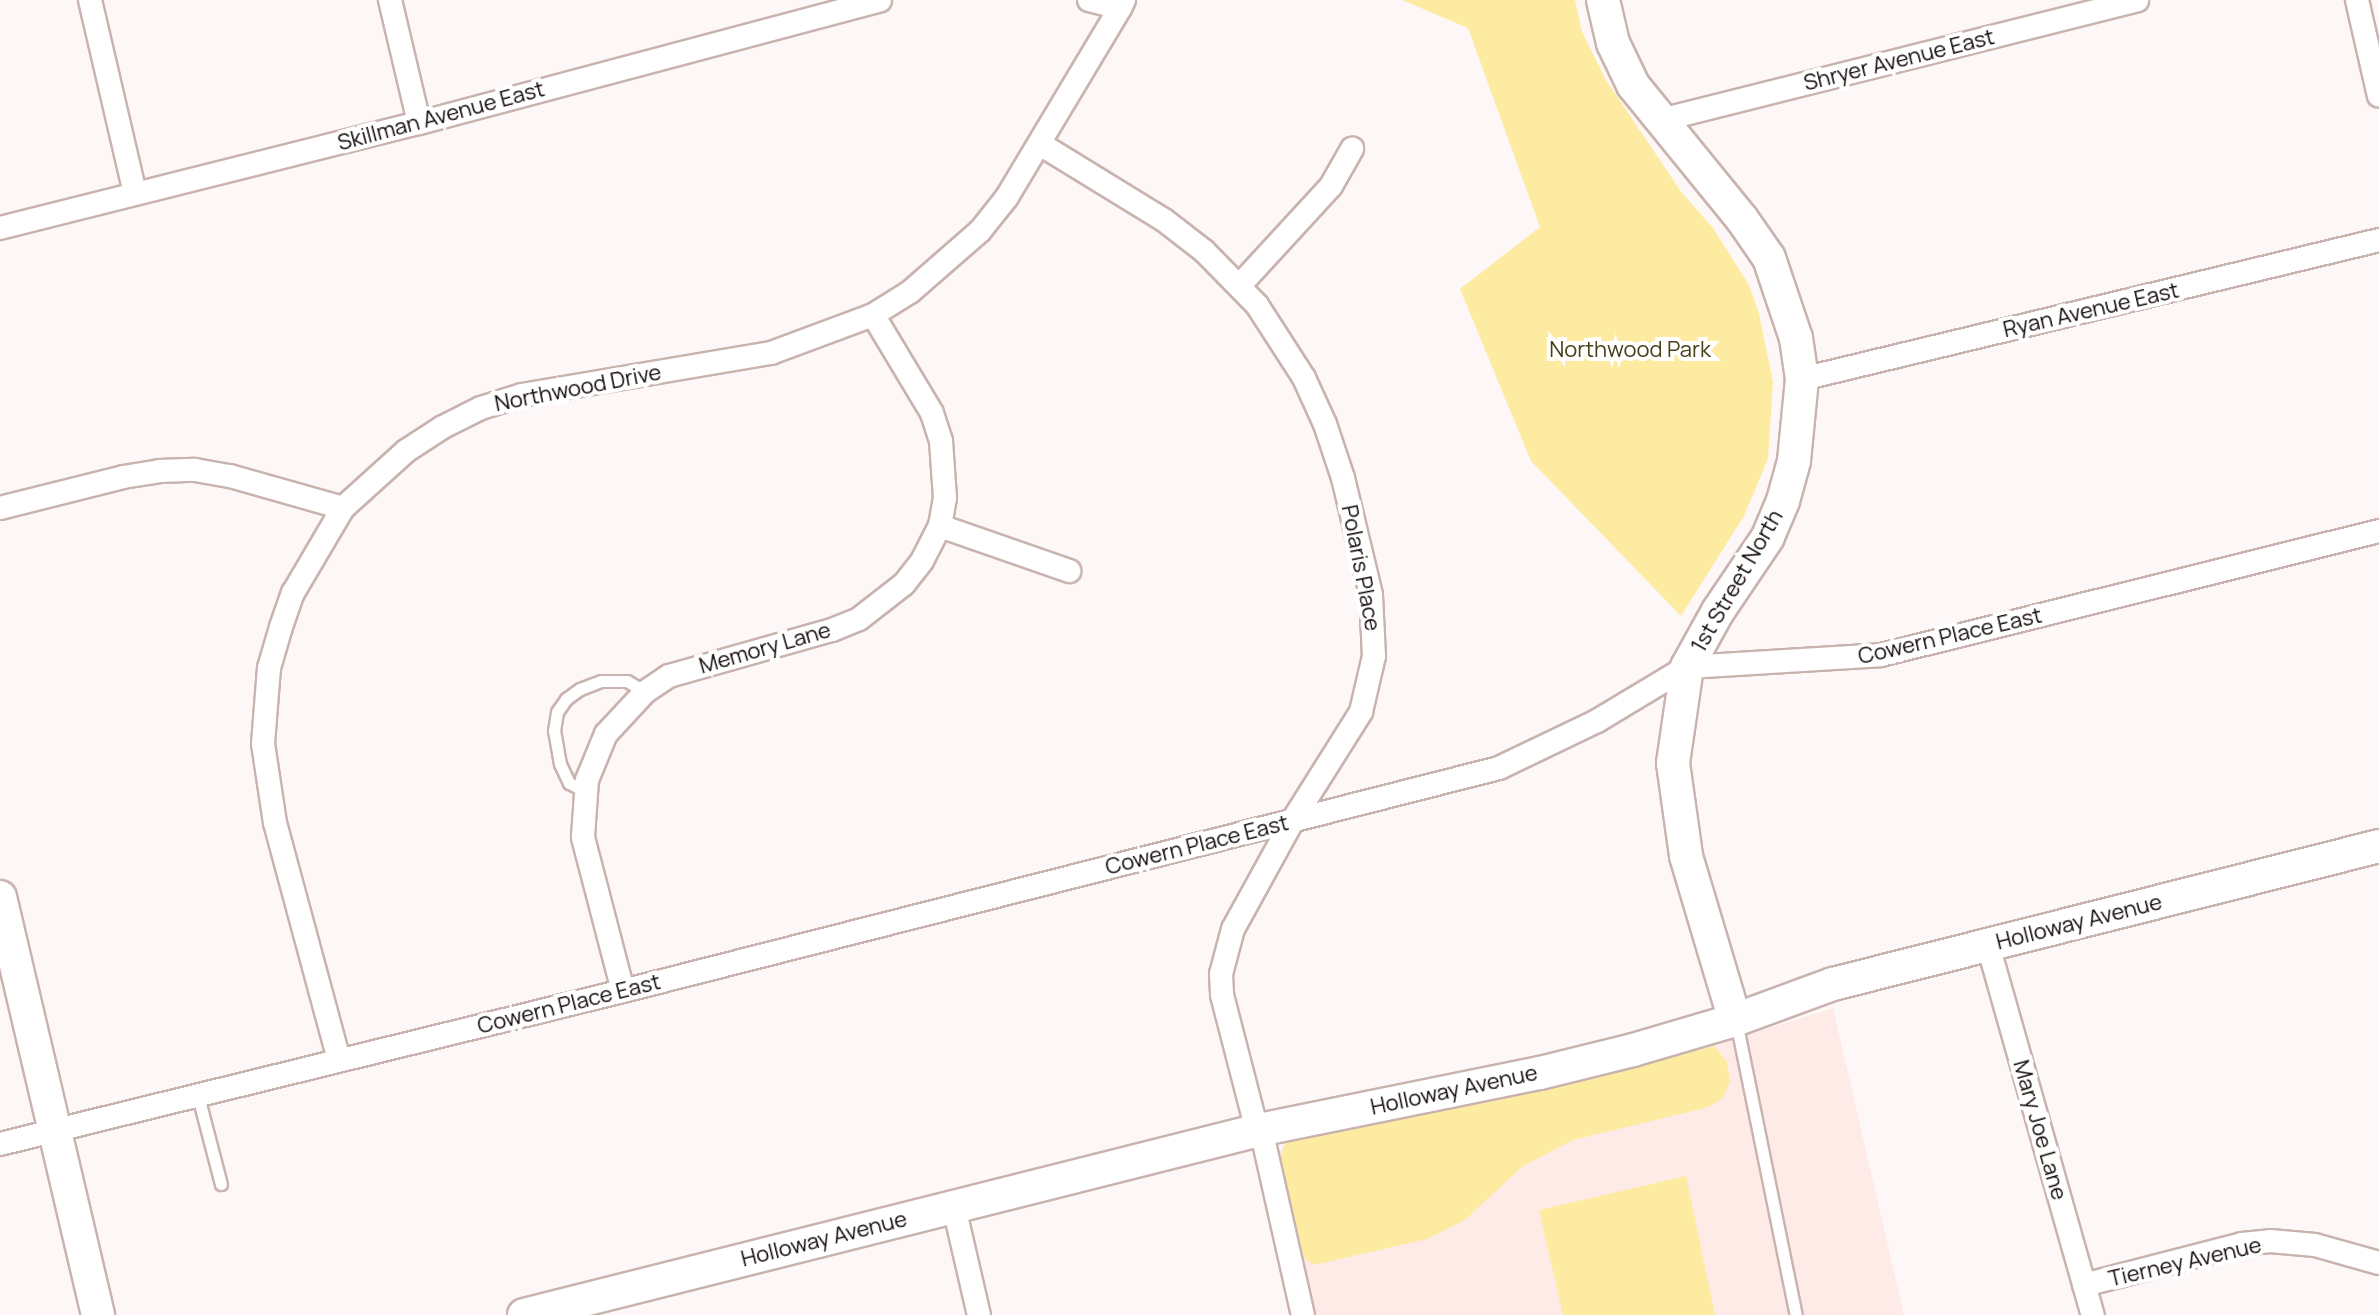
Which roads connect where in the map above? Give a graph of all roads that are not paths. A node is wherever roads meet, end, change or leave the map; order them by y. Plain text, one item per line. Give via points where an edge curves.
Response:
1 (90, 0) edge
2 (390, 0) edge
3 (880, 0) edge
4 (1089, 0) edge
5 (1603, 0) edge
6 (2137, 0) edge
7 (2357, 0) edge
8 (1122, 4) edge
9 (2379, 96) edge
10 (1661, 120) junction
11 (419, 123) junction
12 (1040, 144) junction
13 (1352, 149) dead end
14 (135, 193) junction
15 (0, 228) edge
16 (2379, 240) edge
17 (1240, 285) junction
18 (873, 315) junction
19 (1802, 379) junction
20 (0, 508) edge
21 (343, 508) junction
22 (940, 526) junction
23 (2379, 531) edge
24 (1069, 571) dead end
25 (1687, 667) junction
26 (645, 692) junction
27 (585, 791) junction
28 (1293, 820) junction
29 (2379, 846) edge
30 (0, 897) edge
31 (1988, 945) junction
32 (623, 991) junction
33 (1735, 1020) junction
34 (339, 1060) junction
35 (198, 1096) junction
36 (1259, 1130) junction
37 (55, 1131) junction
38 (0, 1144) edge
39 (221, 1184) dead end
40 (954, 1207) junction
41 (2379, 1263) edge
42 (2084, 1285) junction
43 (98, 1315) edge
44 (524, 1315) edge
45 (979, 1315) edge
46 (1303, 1315) edge
47 (1796, 1315) edge
48 (2093, 1315) edge

1 - 14 street
2 - 11 street
3 - 11 street, Skillman Avenue East
4 - 8 street
5 - 10 street, 1st Street North via 1621,64
6 - 10 street, Shryer Avenue East
7 - 9 street
8 - 12 street, Northwood Drive
10 - 19 street, 1st Street North via 1769,258 1796,338
11 - 14 street, Skillman Avenue East
12 - 17 street, Polaris Place via 1164,220
12 - 18 street, Northwood Drive via 980,231 944,266
13 - 17 street via 1331,186
14 - 15 street, Skillman Avenue East
16 - 19 street, Ryan Avenue East
17 - 28 street, Polaris Place via 1282,341 1325,424 1343,478 1375,628 1372,671 1361,712
18 - 21 street, Northwood Drive via 771,353 522,395 481,408 406,451
18 - 22 street, Memory Lane via 932,413 941,441 945,498
19 - 25 street, 1st Street North via 1794,461 1783,501 1768,537
20 - 21 street via 123,477 195,470
21 - 34 street, Northwood Drive via 293,593 281,627 269,668 263,744 275,823
22 - 24 street
22 - 26 street, Memory Lane via 904,584 859,619 704,664 669,676
23 - 25 street, Cowern Place East via 1881,655
25 - 28 street, Cowern Place East via 1597,721 1499,768
25 - 33 street, 1st Street North via 1673,763 1677,801 1686,856
26 - 27 street, Memory Lane via 606,734
26 - 27 lane via 627,681 601,681 566,699 557,712 554,731 560,764 569,783
27 - 32 street, Memory Lane via 583,837
28 - 32 street, Cowern Place East
28 - 36 street, Polaris Place via 1233,929 1221,974
29 - 31 street, Holloway Avenue
30 - 37 street
31 - 33 street, Holloway Avenue via 1833,984
31 - 42 street, Mary Joe Lane
32 - 34 street, Cowern Place East
33 - 36 street, Holloway Avenue via 1540,1073
33 - 47 lane
34 - 35 street, Cowern Place East
35 - 37 street, Cowern Place East
35 - 39 lane
36 - 40 street, Holloway Avenue
36 - 46 street, Polaris Place
37 - 38 street, Cowern Place East
37 - 43 street
40 - 44 street, Holloway Avenue
40 - 45 street
41 - 42 street, Tierney Avenue via 2315,1245 2270,1241
42 - 48 street, Mary Joe Lane

